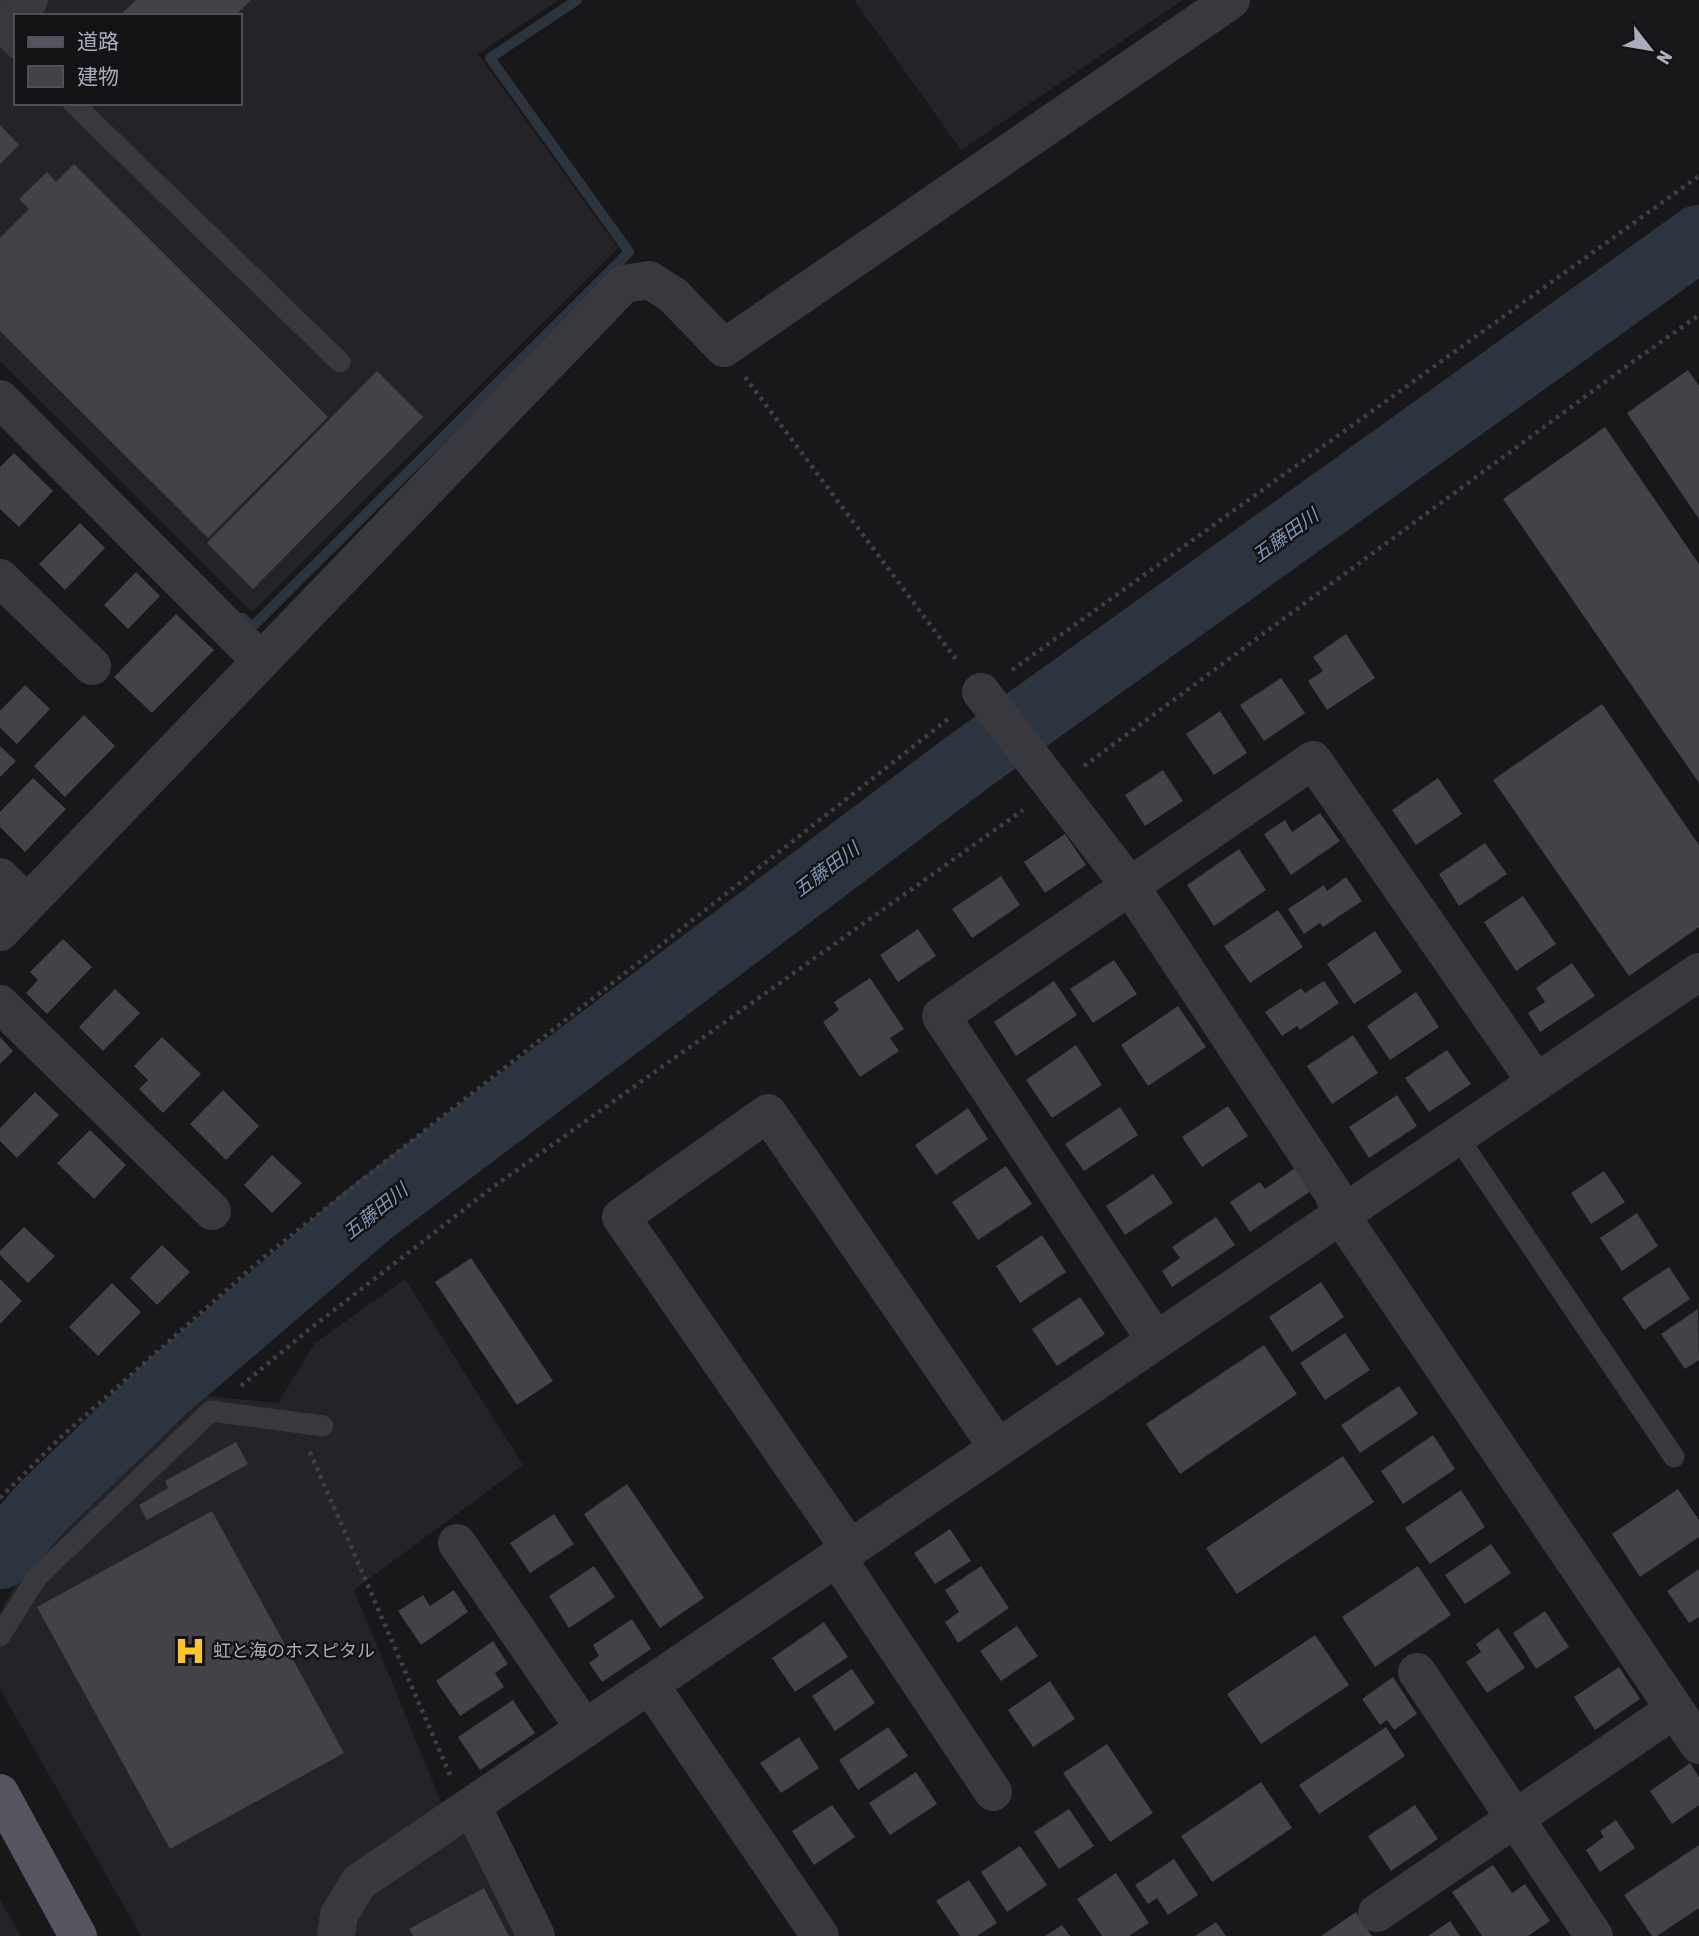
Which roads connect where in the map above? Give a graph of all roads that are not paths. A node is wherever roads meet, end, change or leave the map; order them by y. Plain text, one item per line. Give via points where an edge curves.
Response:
1 (29, 0) edge
2 (1231, 0) edge
3 (0, 27) edge
4 (0, 33) edge
5 (14, 46) edge
6 (75, 105) edge
7 (340, 362) dead end
8 (0, 399) edge
9 (0, 578) edge
10 (261, 661) junction
11 (92, 666) dead end
12 (981, 692) road end
13 (0, 877) edge
14 (1130, 886) junction
15 (27, 904) junction
16 (0, 932) edge
17 (1699, 972) edge
18 (0, 1004) edge
19 (1536, 1082) junction
20 (1457, 1136) junction
21 (212, 1211) dead end
22 (1340, 1216) junction
23 (1156, 1341) junction
24 (323, 1426) dead end
25 (998, 1448) junction
26 (1674, 1457) dead end
27 (457, 1543) dead end
28 (844, 1553) junction
29 (0, 1636) edge
30 (1416, 1672) dead end
31 (650, 1685) junction
32 (1675, 1709) junction
33 (586, 1729) junction
34 (1699, 1745) edge
35 (993, 1792) dead end
36 (0, 1793) edge
37 (472, 1806) junction
38 (1515, 1819) junction
39 (1377, 1913) dead end
40 (78, 1936) edge
41 (336, 1936) edge
42 (536, 1936) edge
43 (820, 1936) edge
44 (1594, 1936) edge

1 - 3 street
2 - 10 street via 724,348 673,295 649,280 624,284
4 - 5 lane
6 - 7 lane
8 - 10 street
9 - 11 street
10 - 15 street
12 - 14 street
13 - 15 street
14 - 19 street via 1313,760
14 - 22 street via 1333,1194
14 - 23 street via 941,1016
15 - 16 street
17 - 19 street
18 - 21 street
19 - 20 street
20 - 22 street
20 - 26 lane
22 - 23 street
22 - 32 street
23 - 25 street
24 - 29 lane via 211,1411 37,1577
25 - 28 street
25 - 28 street via 768,1113 621,1217
27 - 33 street
28 - 31 street
28 - 35 street
30 - 38 street
31 - 33 street
31 - 43 street
32 - 34 street
32 - 38 street
33 - 37 street
36 - 40 main road
37 - 41 street via 359,1882 339,1915
37 - 42 street
38 - 39 street
38 - 44 street

